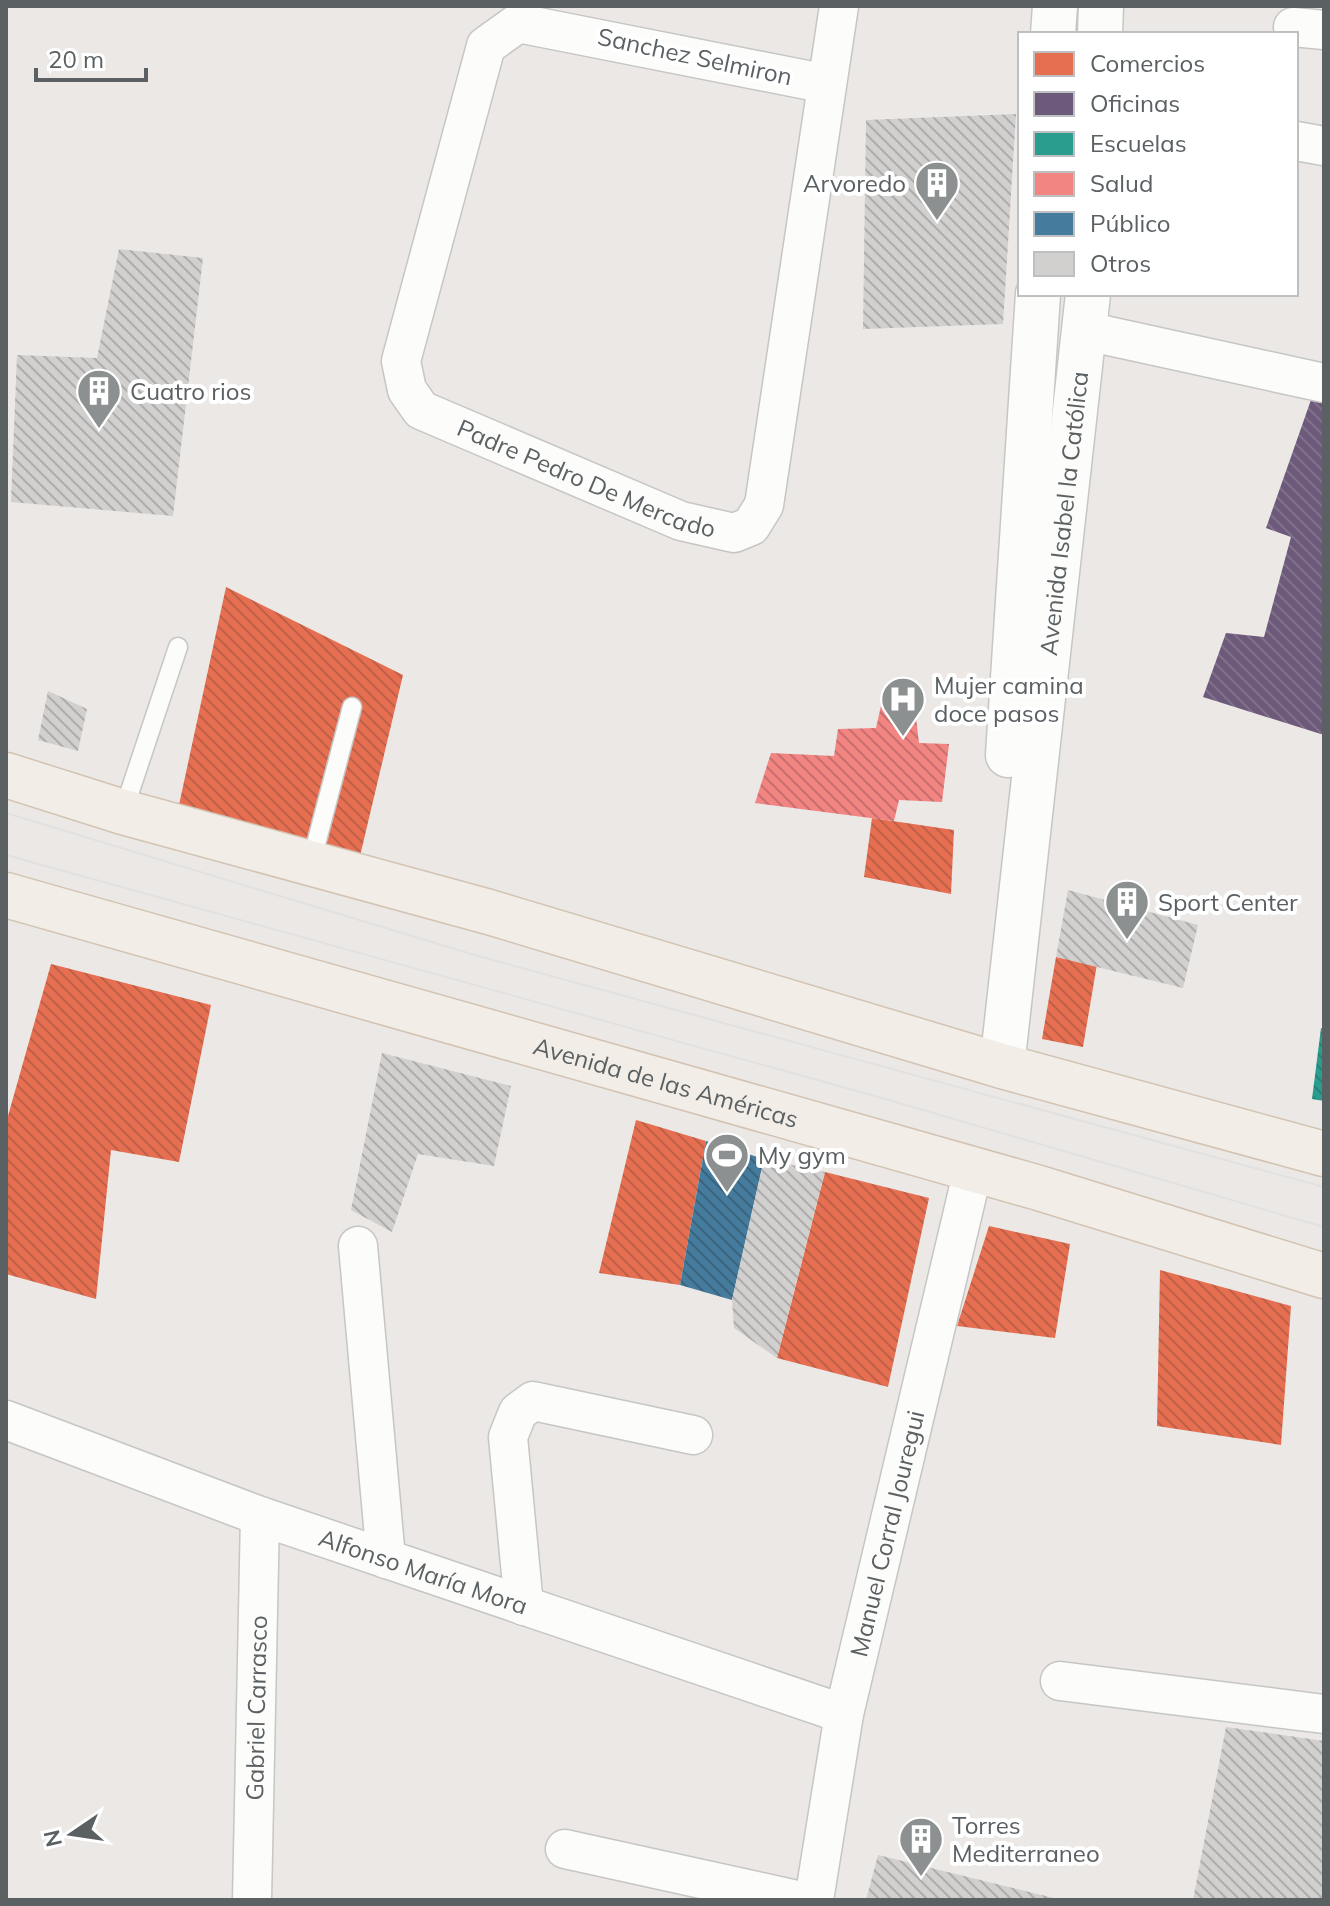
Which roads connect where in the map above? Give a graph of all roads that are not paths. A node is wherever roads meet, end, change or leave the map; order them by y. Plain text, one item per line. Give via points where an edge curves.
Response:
1 (839, 6) edge
2 (1055, 6) edge
3 (1101, 6) edge
4 (565, 18) edge
5 (1053, 32) edge
6 (1100, 32) edge
7 (486, 46) joint
8 (827, 84) junction
9 (1298, 141) edge
10 (1324, 146) edge
11 (1038, 296) edge
12 (1087, 313) edge
13 (1324, 383) edge
14 (178, 647) dead end
15 (352, 707) dead end
16 (6, 775) edge
17 (123, 812) junction
18 (311, 863) junction
19 (6, 895) edge
20 (988, 1061) junction
21 (1324, 1154) edge
22 (973, 1170) junction
23 (358, 1246) dead end
24 (1324, 1276) edge
25 (6, 1420) edge
26 (693, 1435) dead end
27 (260, 1516) junction
28 (386, 1559) junction
29 (524, 1606) junction
30 (1060, 1681) dead end
31 (844, 1714) junction
32 (1324, 1714) edge
33 (565, 1849) dead end
34 (252, 1900) edge
35 (797, 1900) edge
36 (814, 1900) edge

1 - 8 street, Padre Pedro De Mercado
2 - 5 main road
3 - 6 main road
4 - 7 street, Sanchez Selmiron via 518,23
4 - 8 street, Sanchez Selmiron
7 - 8 street, Padre Pedro De Mercado via 401,361 407,390 421,410 681,521 734,533 751,526 764,505
9 - 10 street
11 - 20 main road, Avenida Isabel la Católica
12 - 13 street
12 - 20 main road, Avenida Isabel la Católica
14 - 17 lane
15 - 18 lane
16 - 17 main road
17 - 18 main road
18 - 20 main road
19 - 22 main road, Avenida de las Américas
20 - 21 main road
22 - 24 main road, Avenida de las Américas
22 - 31 street, Manuel Corral Jouregui
23 - 28 street
25 - 27 street, Alfonso María Mora
26 - 29 street via 533,1401 518,1412 508,1437
27 - 28 street, Alfonso María Mora
27 - 34 street, Gabriel Carrasco
28 - 29 street, Alfonso María Mora
29 - 31 street, Alfonso María Mora
30 - 32 street
31 - 36 street, Manuel Corral Jouregui
33 - 35 street

